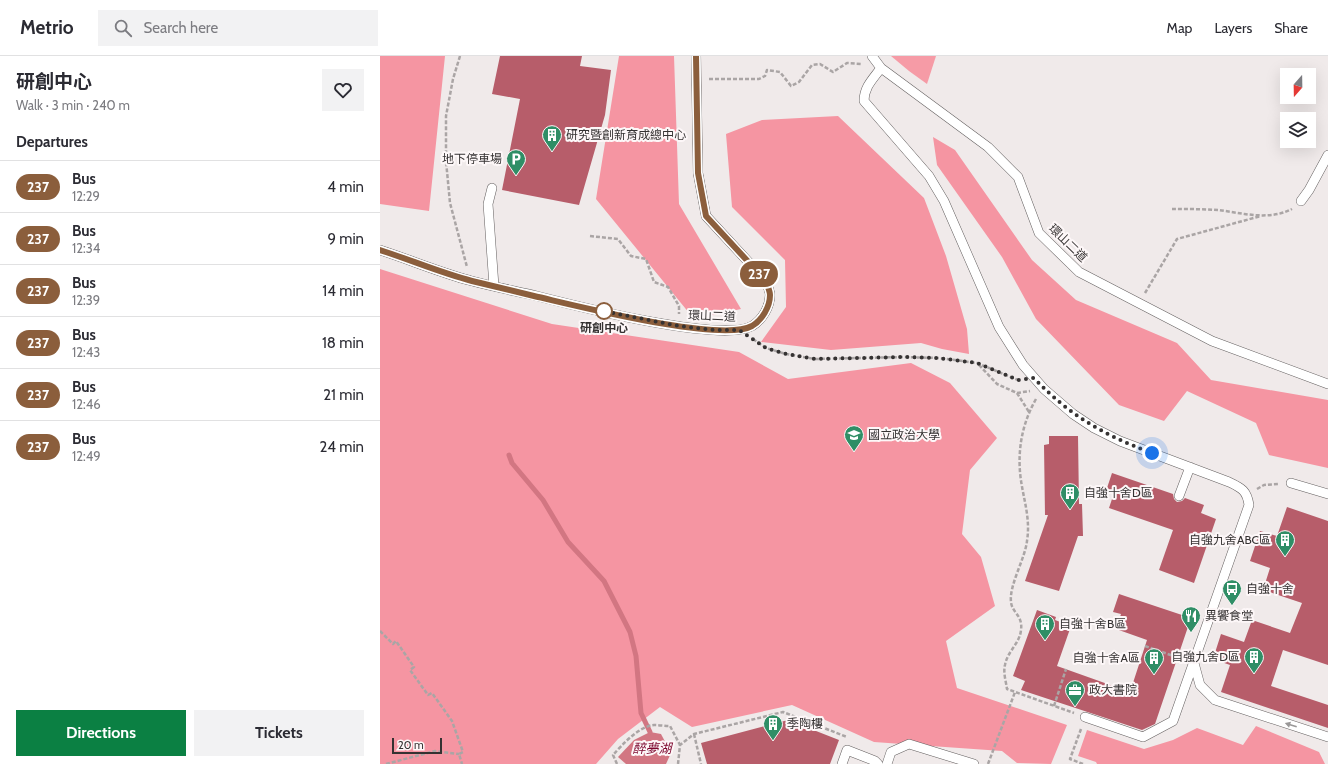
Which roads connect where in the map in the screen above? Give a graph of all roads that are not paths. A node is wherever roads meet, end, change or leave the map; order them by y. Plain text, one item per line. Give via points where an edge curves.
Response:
1 (696, 56) edge
2 (872, 56) edge
3 (881, 68) junction
4 (1328, 155) edge
5 (492, 188) dead end
6 (1301, 201) road end
7 (380, 250) edge
8 (494, 286) junction
9 (1328, 384) edge
10 (1190, 467) junction
11 (1291, 483) road end
12 (1328, 494) edge
13 (1179, 496) dead end
14 (1194, 663) junction
15 (1085, 717) road end
16 (1328, 737) edge
17 (842, 764) edge
18 (878, 764) edge
19 (887, 764) edge
20 (974, 764) edge

1 - 8 lane, 環山二道 via 698,173 706,216 766,281 770,295 761,319 752,326 739,330 679,326
2 - 3 lane, 環山二道
3 - 9 lane, 環山二道 via 988,147 1018,177 1039,233 1079,272 1212,341
3 - 10 lane via 864,93 864,100 929,176 944,201 999,327 1034,378 1073,414 1094,428 1120,441
4 - 6 lane
5 - 8 lane via 488,204
7 - 8 lane, 環山二道 via 471,281
10 - 13 lane
10 - 14 lane via 1239,487 1247,495 1249,505
11 - 12 lane
14 - 15 lane via 1173,721 1143,737
16 -> 14 lane via 1215,700 1200,685
17 - 18 lane via 847,750
19 - 20 lane via 891,752 909,744

